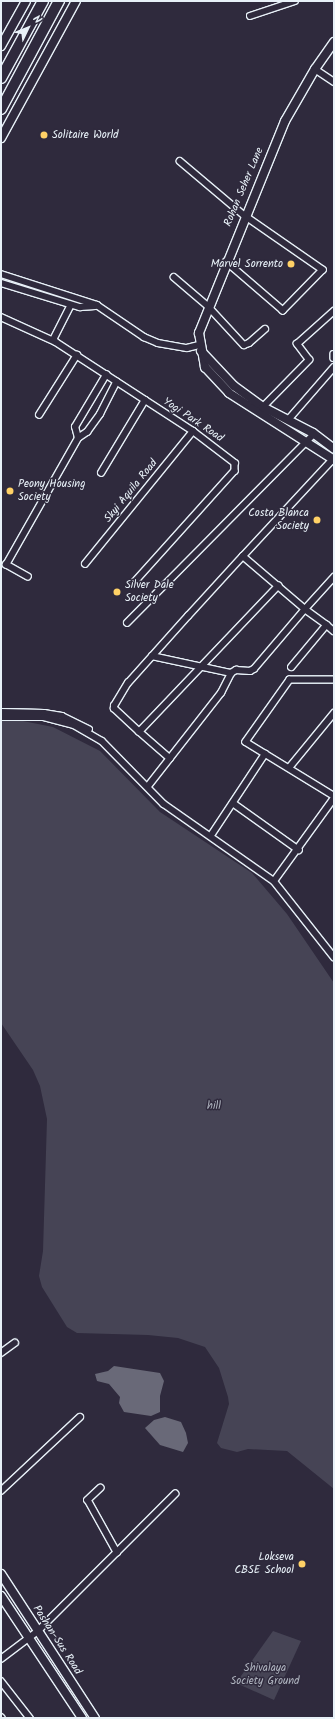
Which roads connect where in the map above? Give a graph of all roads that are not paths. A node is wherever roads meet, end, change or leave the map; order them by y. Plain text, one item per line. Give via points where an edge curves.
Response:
1 (26, 1) edge
2 (43, 1) edge
3 (59, 1) edge
4 (76, 1) edge
5 (295, 1) edge
6 (250, 16) dead end
7 (334, 42) edge
8 (1, 46) edge
9 (315, 69) junction
10 (1, 78) edge
11 (334, 82) edge
12 (1, 109) edge
13 (1, 138) edge
14 (180, 161) dead end
15 (244, 216) junction
16 (225, 262) junction
17 (1, 274) edge
18 (174, 277) dead end
19 (1, 283) edge
20 (71, 304) junction
21 (97, 305) junction
22 (208, 306) junction
23 (334, 311) edge
24 (1, 317) edge
25 (265, 329) dead end
26 (53, 340) junction
27 (200, 348) junction
28 (334, 354) edge
29 (77, 355) junction
30 (334, 358) edge
31 (334, 367) edge
32 (106, 375) junction
33 (116, 382) junction
34 (145, 400) junction
35 (263, 407) junction
36 (40, 415) dead end
37 (288, 420) junction
38 (193, 431) junction
39 (314, 434) junction
40 (78, 438) junction
41 (306, 442) junction
42 (334, 449) edge
43 (334, 459) edge
44 (101, 474) dead end
45 (243, 556) junction
46 (84, 564) dead end
47 (28, 577) dead end
48 (334, 577) edge
49 (134, 583) dead end
50 (278, 586) junction
51 (305, 608) junction
52 (127, 623) dead end
53 (327, 626) junction
54 (334, 631) edge
55 (152, 656) junction
56 (200, 667) junction
57 (292, 667) dead end
58 (231, 673) junction
59 (334, 680) edge
60 (1, 712) edge
61 (334, 713) edge
62 (1, 717) edge
63 (139, 732) junction
64 (266, 754) junction
65 (170, 759) junction
66 (289, 768) junction
67 (149, 785) junction
68 (334, 797) edge
69 (233, 802) junction
70 (212, 834) junction
71 (299, 850) junction
72 (273, 881) junction
73 (334, 957) edge
74 (15, 1343) dead end
75 (1, 1353) edge
76 (80, 1417) dead end
77 (101, 1488) dead end
78 (1, 1491) edge
79 (175, 1494) dead end
80 (117, 1552) junction
81 (1, 1574) edge
82 (1, 1596) edge
83 (38, 1631) junction
84 (28, 1638) junction
85 (1, 1659) edge
86 (1, 1681) edge
87 (30, 1718) edge
88 (82, 1718) edge
89 (95, 1718) edge

1 - 8 street
2 - 10 highway
3 - 12 highway
4 - 13 street
5 - 6 street
7 - 9 street, Rohan Seher Lane
9 - 11 street
9 - 15 street, Rohan Seher Lane via 285,121
14 - 15 street
15 - 16 street, Rohan Seher Lane
15 - 16 street via 323,270 283,311
16 - 22 street, Rohan Seher Lane
17 - 21 street
18 - 22 street
19 - 20 street
20 - 21 street via 80,307
20 - 26 street
21 - 27 street via 138,333 158,343
22 - 25 street via 244,345
22 - 27 street, Rohan Seher Lane via 199,333
23 - 35 street via 297,344 309,360
24 - 26 street, Yogi Park Road
26 - 29 street, Yogi Park Road
27 - 35 street via 234,386
27 - 41 street via 205,367 229,393
28 - 30 street
29 - 32 street, Yogi Park Road
29 - 36 street
31 - 37 street
32 - 33 street, Yogi Park Road
32 - 40 street via 75,427
33 - 34 street, Yogi Park Road
33 - 40 street via 100,414 87,432
34 - 38 street, Yogi Park Road
34 - 44 street
35 - 37 street
37 - 39 street
38 - 46 street, Skyi Aquila Road
38 - 49 street, Yogi Park Road via 235,463 236,469
39 - 41 street
39 - 42 street
40 - 47 street via 6,565
41 - 43 street
41 - 52 street
43 - 45 street
45 - 50 street
45 - 55 street
48 - 51 street
50 - 51 street
50 - 56 street
51 - 53 street
51 - 58 street via 254,669 250,672 236,670
53 - 54 street
53 - 57 street
55 - 56 street
55 - 63 street via 114,702 114,709
56 - 58 street
56 - 63 street
58 - 65 street via 221,693
59 - 64 street via 290,680 246,742
60 - 67 street via 44,712 79,723 114,746
61 - 66 street
62 - 72 street via 44,717 74,725 102,741 164,804
63 - 65 street
64 - 66 street
64 - 69 street
65 - 67 street
66 - 68 street
67 - 70 street via 163,799
68 - 71 street
69 - 70 street
69 - 71 street
70 - 72 street via 271,875
71 - 72 street
72 - 73 street
74 - 75 street
76 - 78 street
77 - 80 street via 88,1500
79 - 80 street
80 - 83 street
81 - 83 street, Pashan-Sus Road
82 - 84 street, Pashan-Sus Road
83 - 84 street
83 - 89 street, Pashan-Sus Road
84 - 85 street
84 - 88 street, Pashan-Sus Road
86 - 87 street

